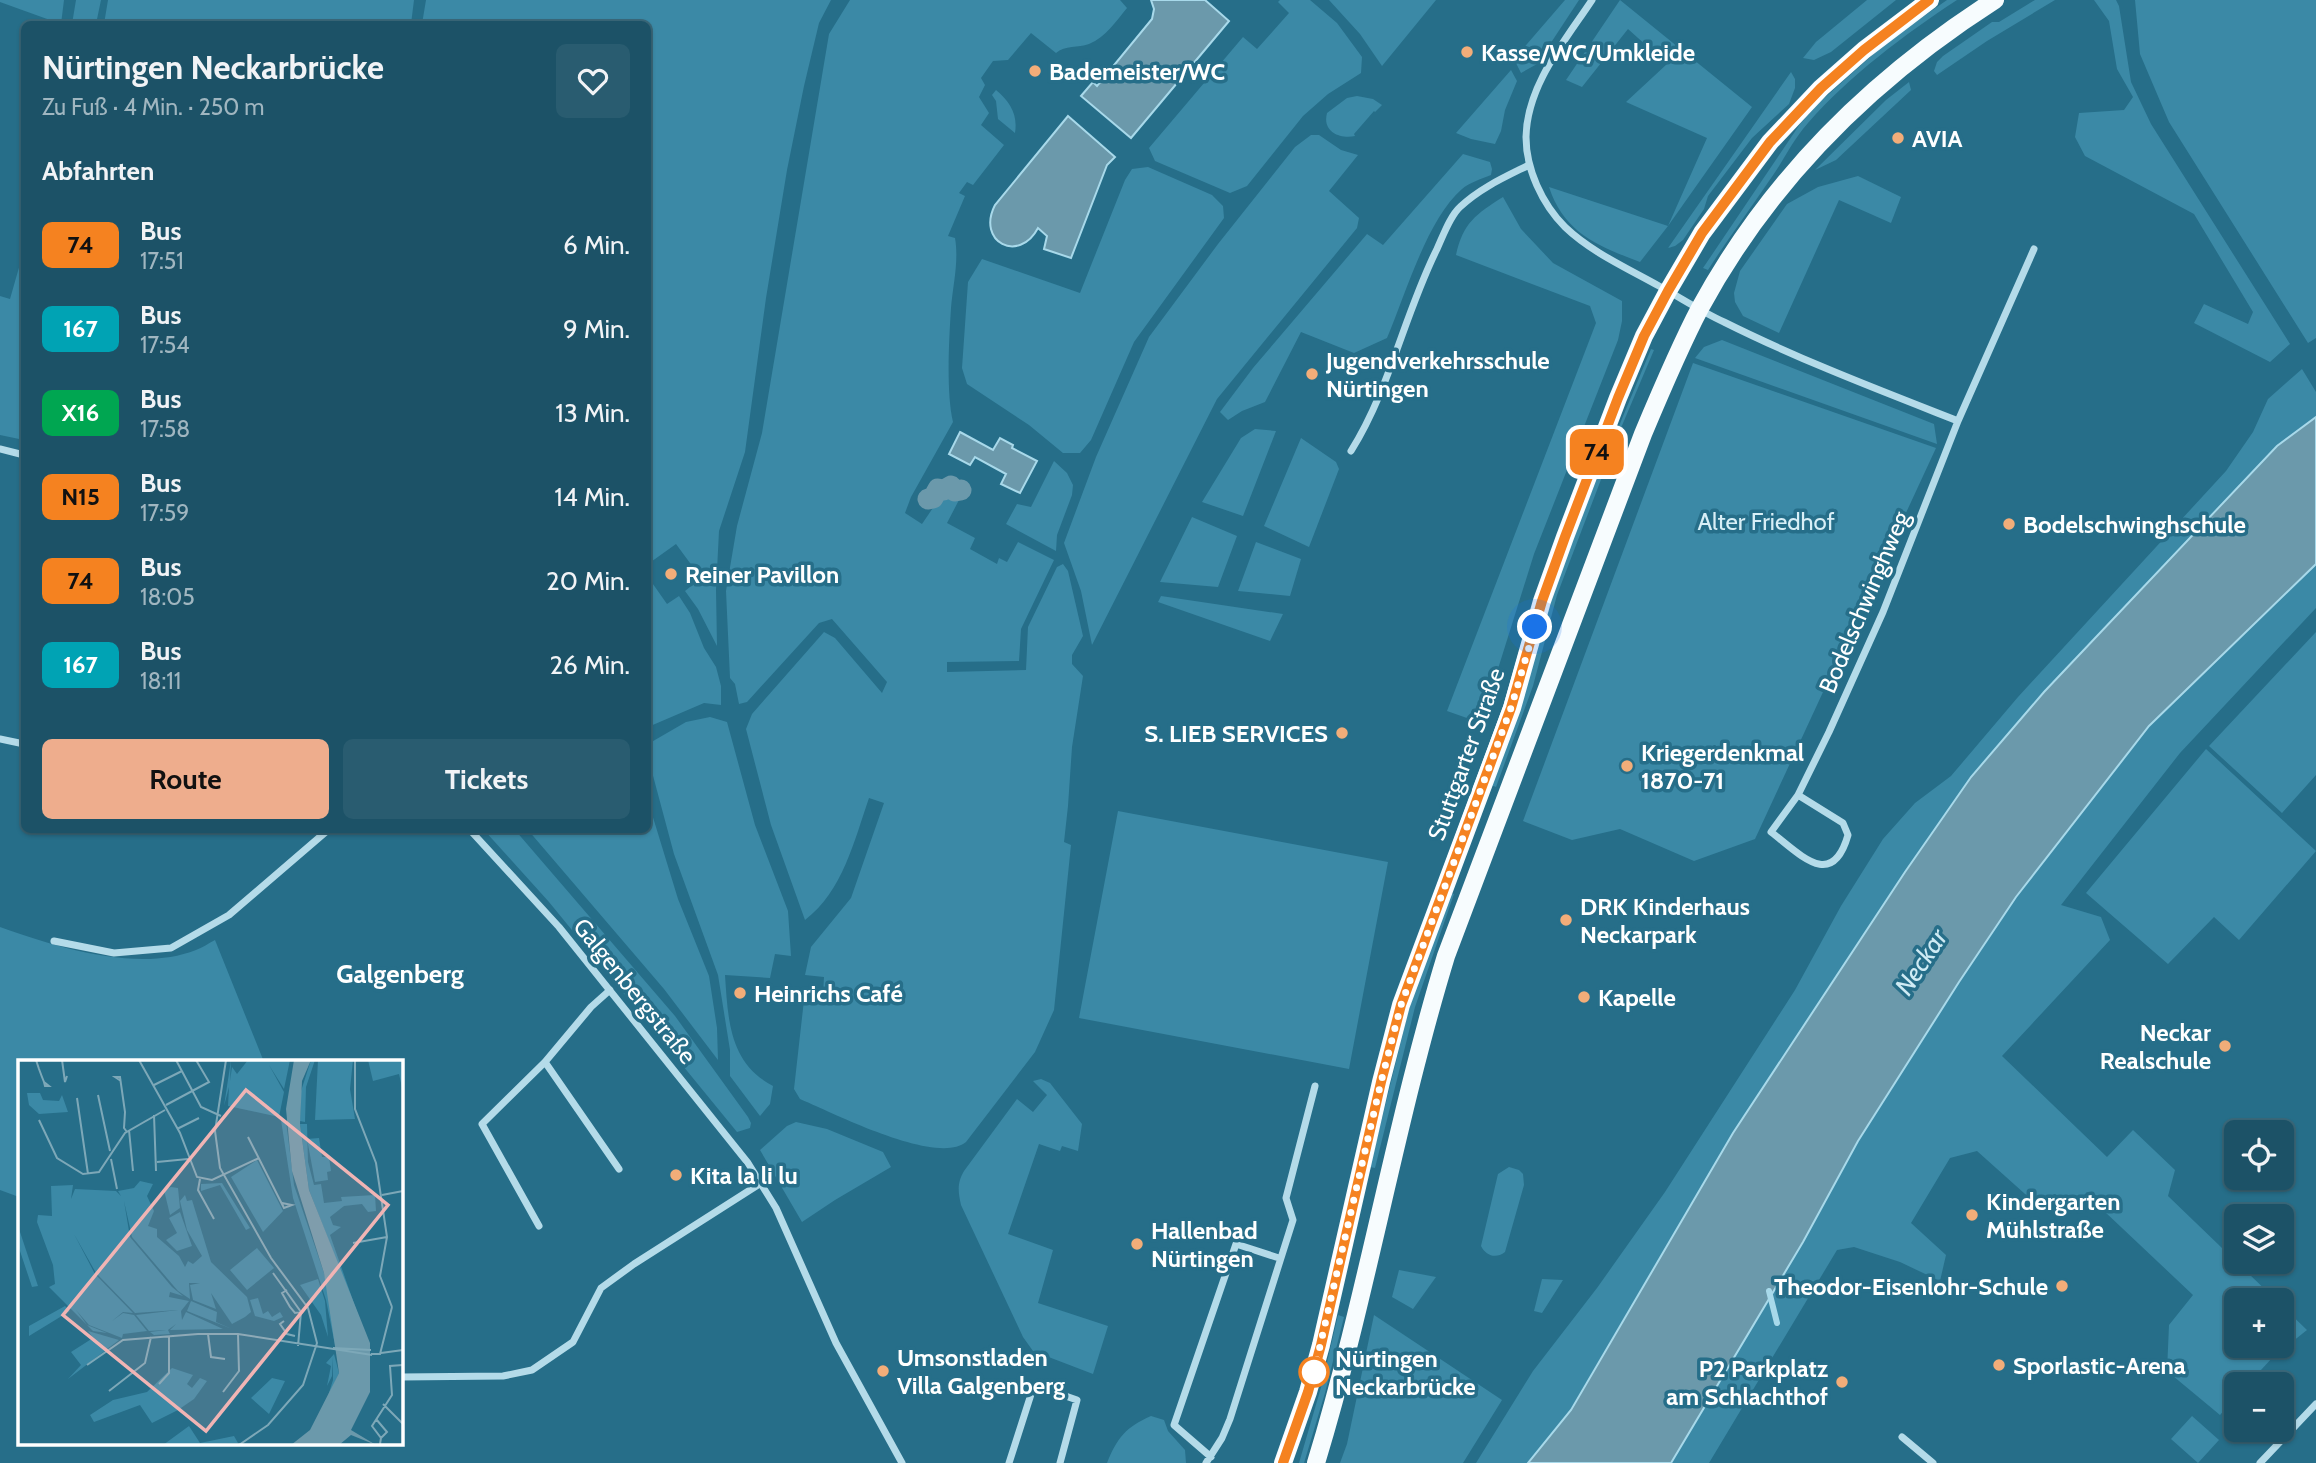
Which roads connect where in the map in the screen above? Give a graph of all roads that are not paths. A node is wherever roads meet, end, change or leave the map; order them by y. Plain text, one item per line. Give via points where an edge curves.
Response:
1 (1592, 0) edge
2 (1930, 0) edge
3 (1995, 0) edge
4 (1529, 165) junction
5 (2034, 248) dead end
6 (1668, 291) junction
7 (1700, 309) junction
8 (1958, 421) junction
9 (0, 449) edge
10 (1351, 452) dead end
11 (21, 453) edge
12 (0, 739) edge
13 (21, 743) edge
14 (1798, 795) junction
15 (325, 833) edge
16 (473, 833) edge
17 (54, 941) dead end
18 (610, 990) junction
19 (545, 1062) junction
20 (1315, 1086) dead end
21 (619, 1169) dead end
22 (761, 1184) junction
23 (539, 1226) dead end
24 (1279, 1258) junction
25 (402, 1377) edge
26 (2316, 1404) edge
27 (1902, 1437) dead end
28 (1209, 1460) edge
29 (902, 1463) edge
30 (1009, 1463) edge
31 (1060, 1463) edge
32 (1283, 1463) edge
33 (1316, 1463) edge
34 (1933, 1463) edge
35 (2260, 1463) edge

1 - 4 street via 1545,72 1532,103 1526,135
2 - 6 main road, Stuttgarter Straße via 1829,80 1770,142 1702,233
3 - 7 main road via 1918,53 1828,133 1774,196
4 - 6 street via 1548,207 1566,228
4 - 10 street via 1458,208 1432,259 1365,429
5 - 8 street, Bodelschwinghweg
6 - 7 street
6 - 32 main road, Stuttgarter Straße via 1618,398 1565,537 1511,708 1401,1005 1321,1345
7 - 8 street via 1824,367
7 - 33 main road via 1643,434 1446,956 1423,1030 1337,1395
8 - 14 street, Bodelschwinghweg via 1882,612
9 - 11 street
12 - 13 street
14 - 14 street, Bodelschwinghweg via 1771,832 1810,862 1834,862 1843,853 1848,835 1843,824
15 - 17 street via 229,915 171,948 114,953
16 - 18 street, Galgenbergstraße
18 - 19 street
18 - 22 street, Galgenbergstraße
19 - 21 street
19 - 23 street via 482,1124
20 - 24 street via 1286,1198 1293,1220
22 - 25 street via 601,1288 573,1342 532,1370 503,1376
22 - 29 street, Galgenbergstraße via 836,1343
24 - 28 street via 1230,1419
24 - 28 street via 1236,1244 1193,1366 1174,1425
26 - 35 street
27 - 34 street
30 - 31 street via 1034,1385 1077,1400

